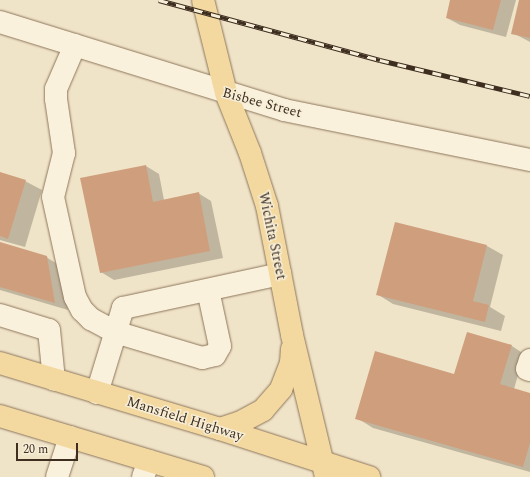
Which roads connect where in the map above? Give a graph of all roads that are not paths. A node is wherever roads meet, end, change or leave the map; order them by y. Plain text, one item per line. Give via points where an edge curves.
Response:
1 (203, 0) edge
2 (0, 22) edge
3 (75, 45) junction
4 (226, 93) junction
5 (530, 160) edge
6 (280, 274) junction
7 (208, 290) junction
8 (0, 315) edge
9 (115, 332) junction
10 (292, 335) junction
11 (530, 360) edge
12 (0, 363) edge
13 (530, 370) edge
14 (54, 380) junction
15 (97, 393) junction
16 (0, 416) edge
17 (220, 429) junction
18 (70, 437) junction
19 (146, 469) edge
20 (325, 470) edge
21 (58, 477) edge
22 (203, 477) edge
23 (369, 477) edge

1 - 4 main road, Wichita Street
2 - 3 street, Bisbee Street
3 - 4 street, Bisbee Street
3 - 9 street via 56,89 64,153 53,197 75,297 91,319
4 - 5 street, Bisbee Street via 284,110
4 - 6 main road, Wichita Street via 250,153 267,206
6 - 7 street
6 - 10 main road, Wichita Street
7 - 9 street via 123,308
7 - 9 street via 220,346 215,355 202,358
8 - 14 street via 49,330
9 - 15 street
10 - 17 main road via 291,363 282,389 263,410 239,423
10 - 20 main road, Wichita Street
11 - 13 street via 527,369
12 - 14 main road, Mansfield Highway
14 - 15 main road, Mansfield Highway
15 - 17 main road, Mansfield Highway
16 - 18 main road
17 - 20 main road, Mansfield Highway
18 - 19 main road
18 - 21 street
19 - 22 main road
20 - 23 main road, Mansfield Highway

